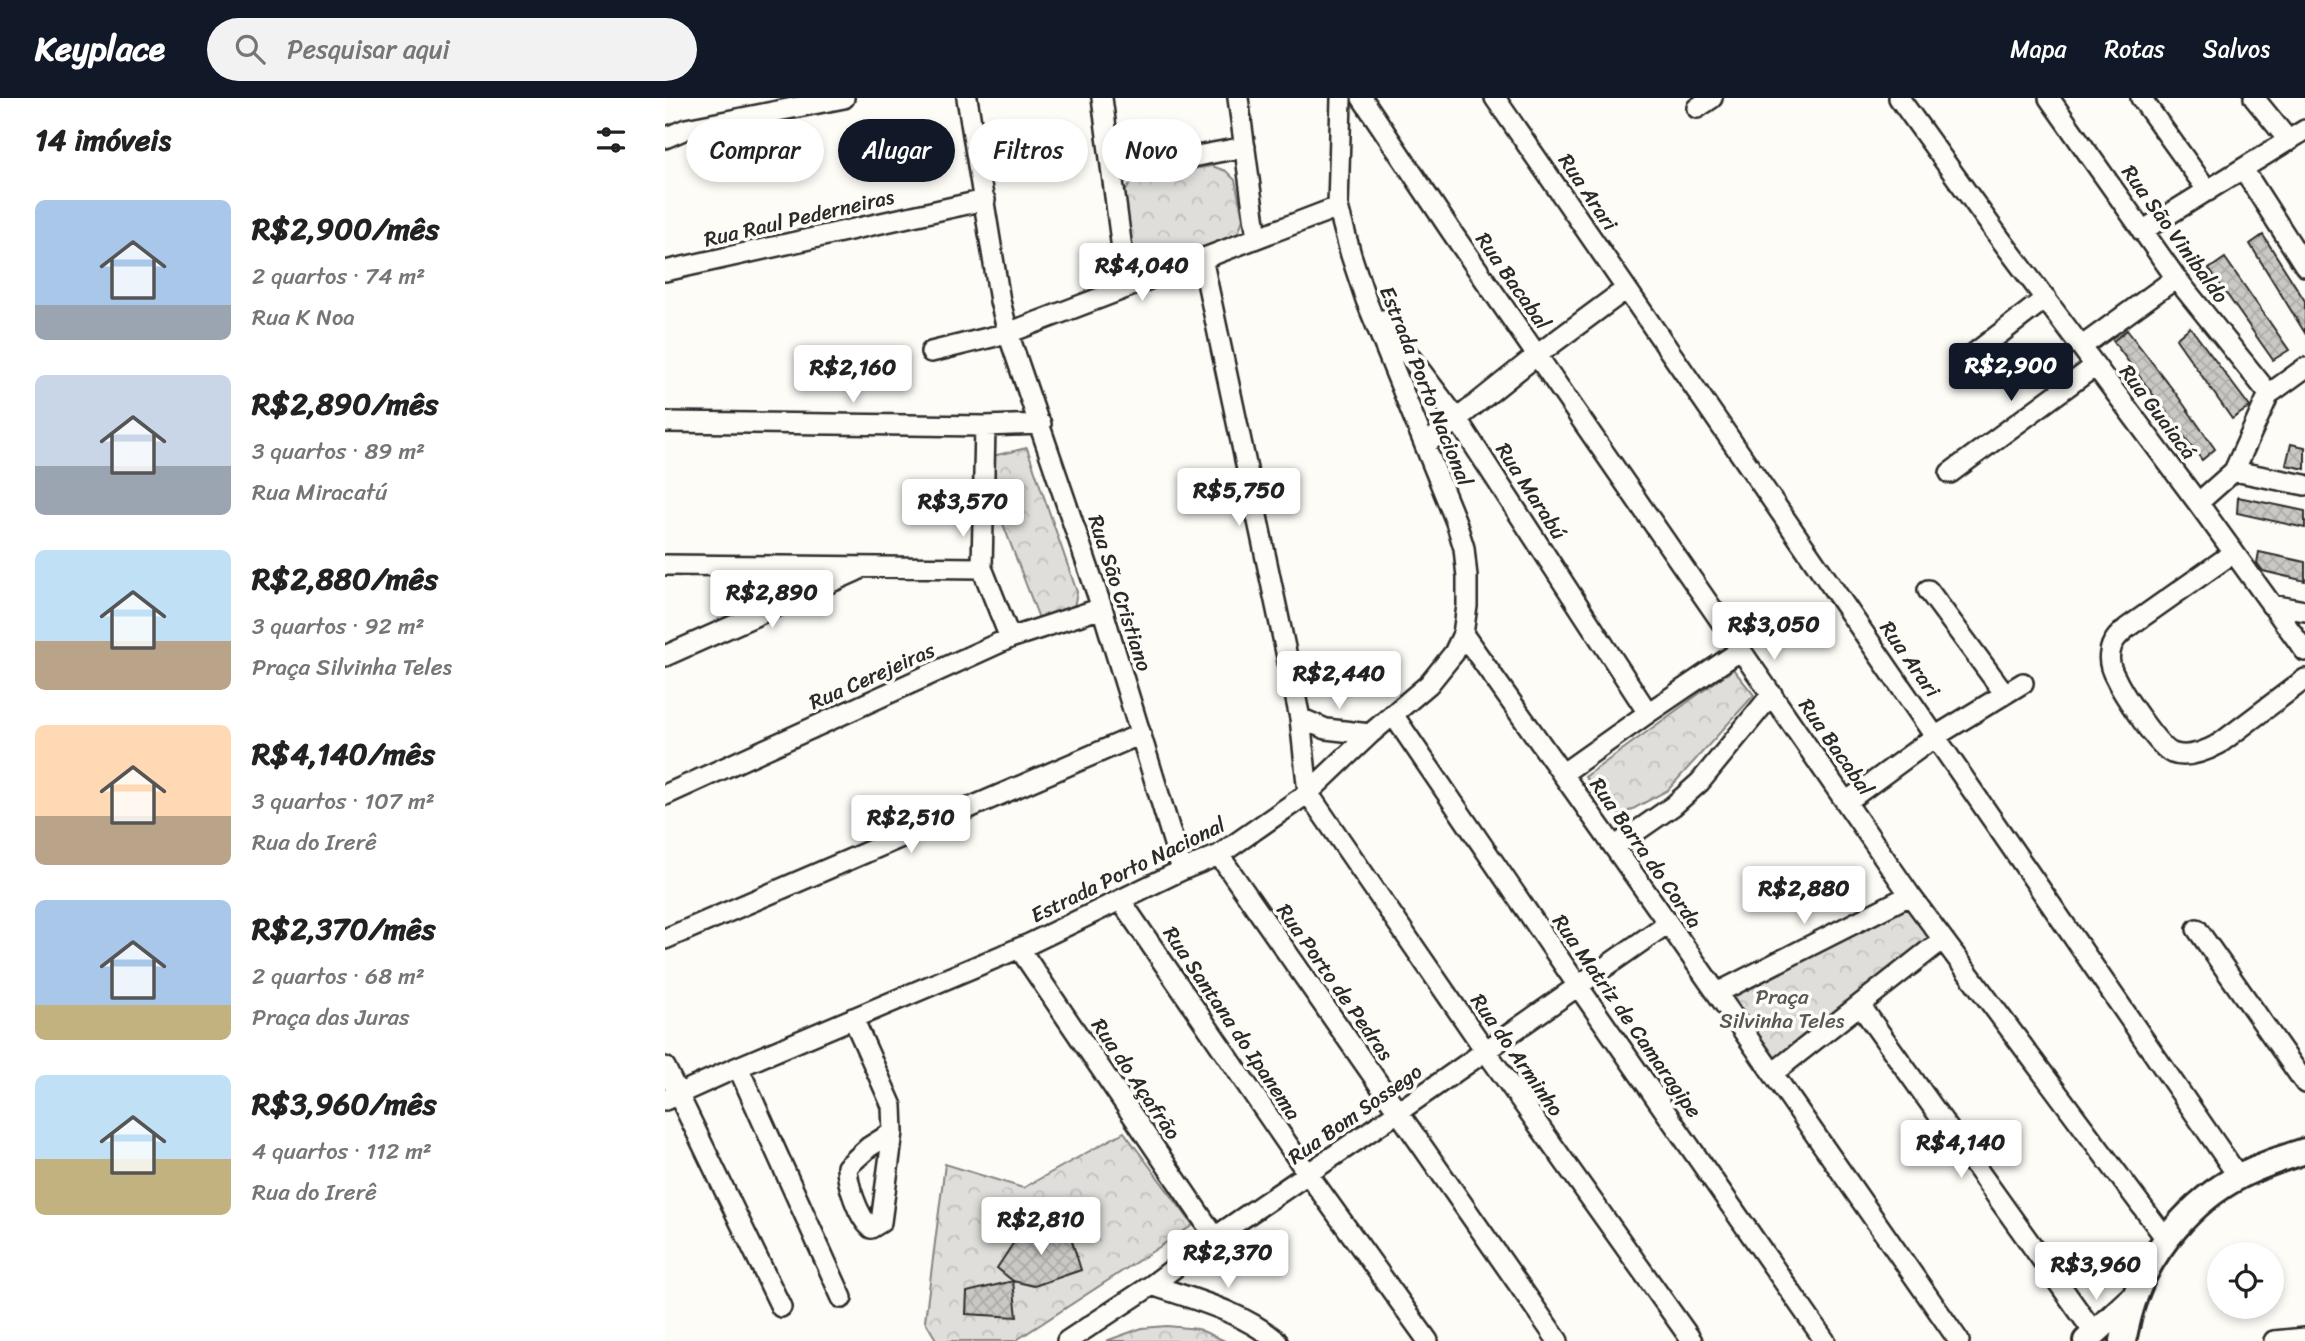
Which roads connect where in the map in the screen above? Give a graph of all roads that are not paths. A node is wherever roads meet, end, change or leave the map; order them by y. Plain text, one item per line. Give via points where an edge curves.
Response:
1 (844, 98) edge
2 (967, 98) edge
3 (1102, 98) edge
4 (1238, 98) edge
5 (1341, 98) edge
6 (1362, 98) edge
7 (1495, 98) edge
8 (1899, 98) edge
9 (2049, 98) edge
10 (2141, 98) edge
11 (2254, 98) edge
12 (1105, 119) edge
13 (2297, 135) edge
14 (665, 138) edge
15 (1245, 147) junction
16 (1202, 155) edge
17 (2243, 169) junction
18 (1113, 182) edge
19 (2208, 191) junction
20 (985, 200) junction
21 (1338, 208) junction
22 (2142, 231) junction
23 (1257, 238) junction
24 (1202, 258) junction
25 (2305, 266) edge
26 (665, 271) edge
27 (2176, 278) junction
28 (1127, 287) junction
29 (1626, 289) junction
30 (2046, 298) junction
31 (1366, 300) junction
32 (1008, 333) junction
33 (2081, 346) junction
34 (931, 352) dead end
35 (1537, 355) junction
36 (1971, 356) dead end
37 (2095, 366) junction
38 (2305, 368) edge
39 (2269, 394) junction
40 (1457, 419) junction
41 (665, 422) edge
42 (1041, 424) junction
43 (985, 426) junction
44 (1425, 445) junction
45 (2234, 471) junction
46 (1950, 473) dead end
47 (2305, 485) edge
48 (2198, 503) junction
49 (2233, 553) junction
50 (665, 565) edge
51 (757, 566) junction
52 (863, 568) junction
53 (982, 569) junction
54 (1928, 590) dead end
55 (2271, 605) junction
56 (771, 608) junction
57 (1102, 608) junction
58 (2305, 611) edge
59 (1463, 634) junction
60 (1010, 638) junction
61 (1741, 650) junction
62 (2305, 651) edge
63 (665, 656) edge
64 (2305, 679) edge
65 (2023, 683) dead end
66 (1772, 694) junction
67 (2004, 694) junction
68 (1648, 713) junction
69 (1394, 716) junction
70 (1300, 718) junction
71 (1142, 734) junction
72 (1370, 734) junction
73 (1936, 736) junction
74 (1562, 774) junction
75 (1308, 793) junction
76 (665, 795) edge
77 (1846, 802) junction
78 (1614, 847) junction
79 (1219, 855) junction
80 (1182, 870) junction
81 (1910, 895) junction
82 (1121, 901) junction
83 (1668, 923) junction
84 (2197, 929) dead end
85 (665, 939) edge
86 (1942, 940) junction
87 (1019, 948) junction
88 (1578, 986) junction
89 (1717, 993) junction
90 (1860, 1005) junction
91 (853, 1018) junction
92 (1485, 1050) junction
93 (665, 1067) edge
94 (738, 1067) junction
95 (1773, 1073) junction
96 (2305, 1083) edge
97 (671, 1096) edge
98 (1398, 1112) junction
99 (893, 1132) dead end
100 (2305, 1151) edge
101 (1308, 1174) junction
102 (2238, 1177) junction
103 (1215, 1237) junction
104 (2167, 1240) junction
105 (1152, 1285) junction
106 (842, 1298) dead end
107 (2134, 1298) junction
108 (781, 1307) dead end
109 (2091, 1337) edge
110 (2305, 1338) edge
111 (1067, 1341) edge
112 (1277, 1341) edge
113 (1428, 1341) edge
114 (1558, 1341) edge
115 (1692, 1341) edge
116 (1825, 1341) edge
117 (1959, 1341) edge
118 (2123, 1341) edge
119 (2274, 1341) edge

1 - 14 street via 686,129
2 - 20 street, Rua São Cristiano
3 - 12 street
4 - 15 street
5 - 21 street, Estrada Porto Nacional
6 - 35 street, Rua Bacabal
7 - 29 street, Rua Arari
8 - 30 street, Rua Guaiacá
9 - 22 street, Rua São Vinibaldo
10 - 19 street
11 - 13 street
13 - 17 street
15 - 16 street
15 - 23 street
17 - 19 street
17 - 25 street
18 - 28 street
19 - 22 street
20 - 26 street, Rua Raul Pederneiras
20 - 32 street, Rua São Cristiano
21 - 23 street
21 - 31 street, Estrada Porto Nacional
22 - 27 street, Rua São Vinibaldo
23 - 24 street
24 - 28 street
24 - 70 street
27 - 33 street
27 - 39 street, Rua São Vinibaldo
28 - 32 street
29 - 35 street
29 - 73 street, Rua Arari
30 - 33 street, Rua Guaiacá
30 - 36 street
31 - 40 street, Rua Marabú
31 - 44 street, Estrada Porto Nacional
32 - 34 street
32 - 42 street, Rua São Cristiano
33 - 37 street, Rua Guaiacá
35 - 40 street
35 - 61 street, Rua Bacabal
37 - 46 street
37 - 48 street, Rua Guaiacá
38 - 39 street
39 - 45 street
40 - 44 street
40 - 68 street, Rua Marabú
41 - 43 street
42 - 43 street
42 - 57 street, Rua São Cristiano
43 - 53 street
44 - 59 street, Estrada Porto Nacional via 1464,548 1467,606
45 - 47 street
45 - 48 street
48 - 49 street, Rua Guaiacá
49 - 55 street, Rua Guaiacá
49 - 64 street via 2115,638 2110,653 2116,680 2158,743 2172,753 2186,754 2219,744
50 - 51 street
51 - 52 street
51 - 56 street
52 - 53 street
52 - 56 street
53 - 60 street
54 - 67 street
55 - 58 street
55 - 62 street, Rua Guaiacá
56 - 63 street
57 - 60 street, Rua Cerejeiras
57 - 71 street, Rua São Cristiano
59 - 69 street, Estrada Porto Nacional via 1429,684
59 - 74 street, Rua Barra do Corda
60 - 76 street, Rua Cerejeiras
61 - 66 street, Rua Bacabal
61 - 68 street
65 - 67 street
66 - 77 street, Rua Bacabal
66 - 78 street via 1700,782
67 - 73 street
68 - 74 street
69 - 72 street, Estrada Porto Nacional
69 - 88 street, Rua Matriz de Camaragipe
70 - 72 street via 1327,729
70 - 75 street
71 - 80 street, Rua São Cristiano
71 - 85 street
72 - 75 street, Estrada Porto Nacional
73 - 77 street
73 - 102 street, Rua Arari
74 - 78 street, Rua Barra do Corda
75 - 79 street, Estrada Porto Nacional
75 - 92 street, Rua do Arminho
77 - 81 street, Rua Bacabal
78 - 83 street, Rua Barra do Corda
79 - 80 street, Estrada Porto Nacional
79 - 98 street, Rua Porto de Pedras
80 - 82 street, Estrada Porto Nacional
81 - 86 street, Rua Bacabal
81 - 89 street
82 - 87 street, Estrada Porto Nacional
82 - 101 street, Rua Santana do Ipanema
83 - 88 street, Rua Bom Sossego
83 - 89 street, Rua Barra do Corda
84 - 96 street
86 - 90 street
86 - 104 street, Rua Bacabal
87 - 91 street, Estrada Porto Nacional
87 - 103 street, Rua do Açafrão
88 - 92 street, Rua Bom Sossego
88 - 116 street, Rua Matriz de Camaragipe
89 - 95 street, Rua Barra do Corda
90 - 95 street
90 - 109 street
91 - 94 street, Estrada Porto Nacional
91 - 99 street via 892,1106
92 - 98 street, Rua Bom Sossego
92 - 115 street, Rua do Arminho
93 - 97 street
94 - 97 street, Estrada Porto Nacional
94 - 106 street
95 - 117 street, Rua Barra do Corda
97 - 108 street
98 - 101 street, Rua Bom Sossego
98 - 114 street, Rua Porto de Pedras
100 - 102 main road
101 - 103 street, Rua Bom Sossego
101 - 113 street, Rua Santana do Ipanema
102 - 104 main road via 2192,1211
103 - 105 street, Rua Bom Sossego
104 - 107 main road
105 - 111 street, Rua Bom Sossego
105 - 112 street via 1239,1316
107 - 109 main road
107 - 118 main road
110 - 119 street

